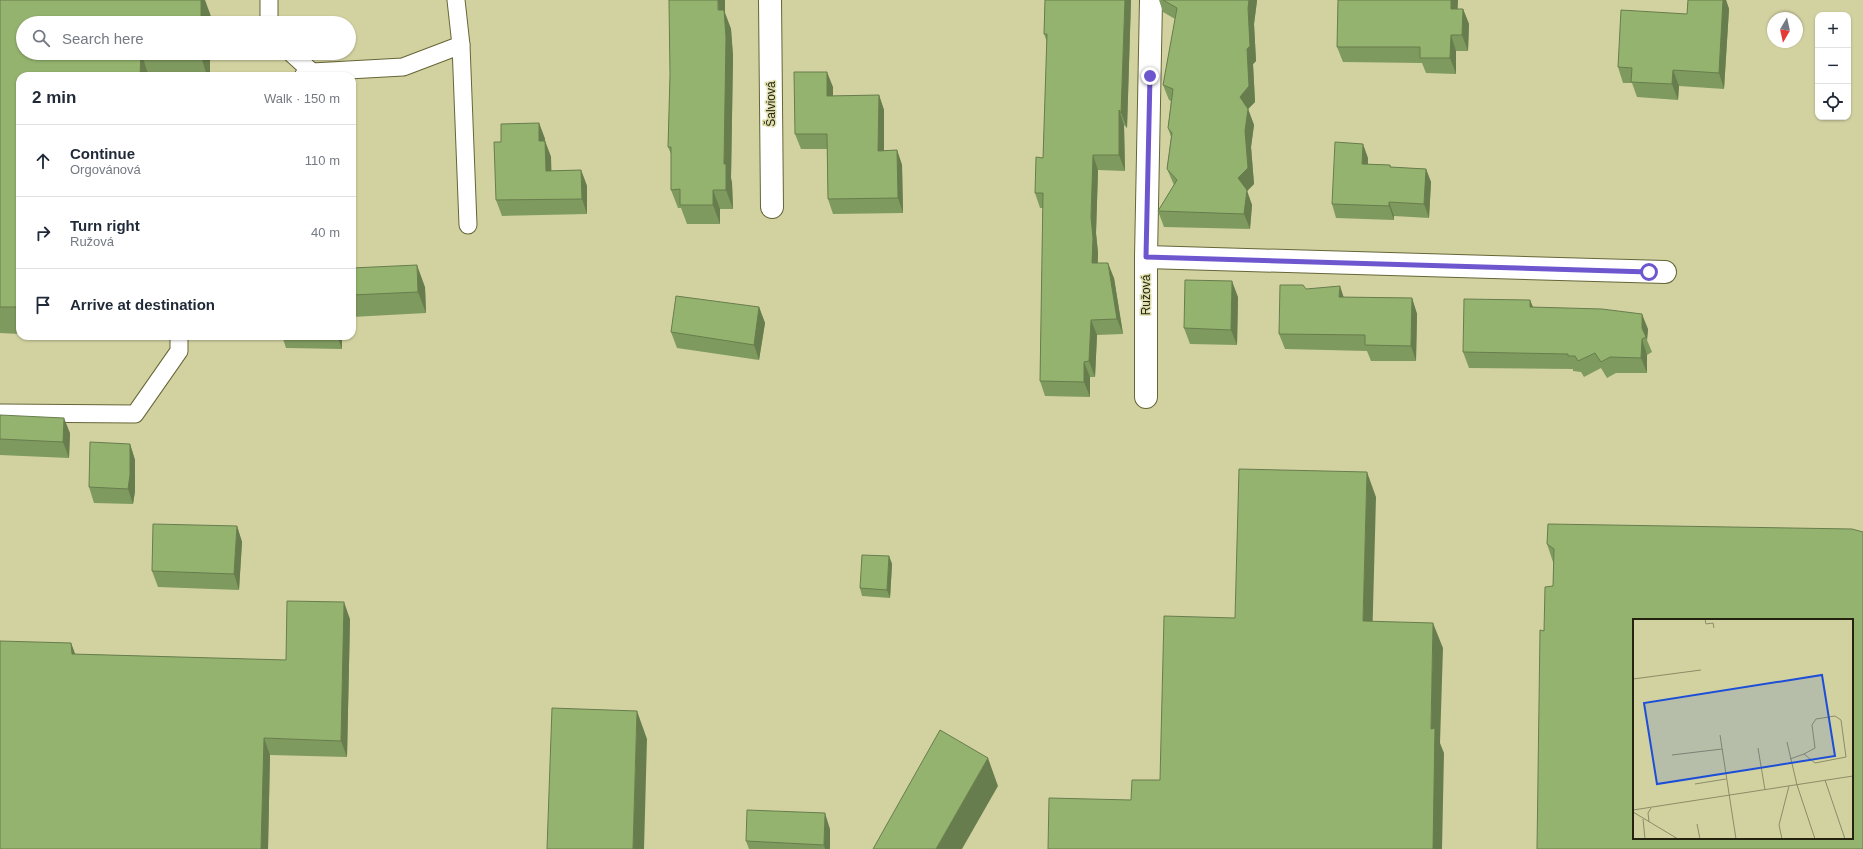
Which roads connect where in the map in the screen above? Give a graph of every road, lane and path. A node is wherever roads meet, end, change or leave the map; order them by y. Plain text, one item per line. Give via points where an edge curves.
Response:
1 (269, 0) edge
2 (456, 0) edge
3 (770, 0) edge
4 (1151, 0) edge
5 (269, 16) edge
6 (461, 45) junction
7 (296, 60) edge
8 (305, 72) edge
9 (334, 72) edge
10 (772, 208) dead end
11 (468, 225) dead end
12 (1146, 257) junction
13 (1665, 272) dead end
14 (179, 340) edge
15 (1146, 397) dead end
16 (0, 413) edge

1 - 5 lane
2 - 6 lane
3 - 10 street, Šalviová
4 - 12 street, Ružová
6 - 9 lane via 403,67
6 - 11 lane
7 - 8 lane
12 - 13 street
12 - 15 street, Ružová
14 - 16 lane via 179,351 135,414

